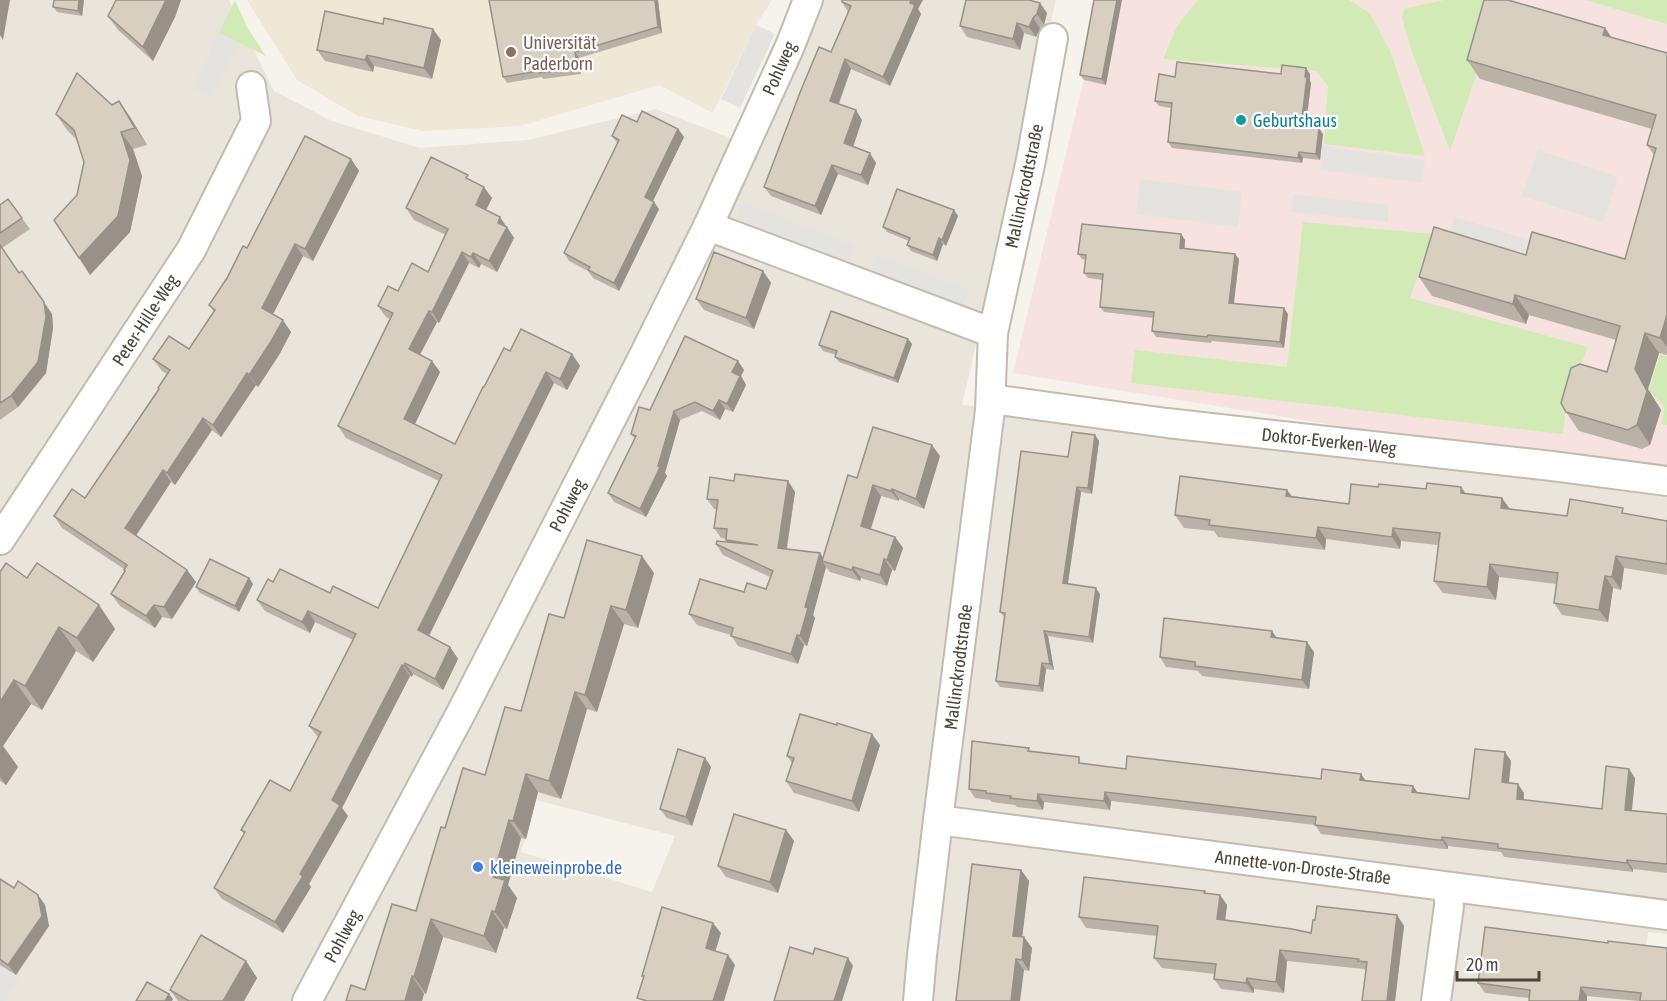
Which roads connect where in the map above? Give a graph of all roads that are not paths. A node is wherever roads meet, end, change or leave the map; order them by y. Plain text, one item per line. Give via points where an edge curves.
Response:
1 (808, 0) edge
2 (1053, 38) dead end
3 (251, 86) dead end
4 (708, 226) junction
5 (993, 333) junction
6 (991, 399) junction
7 (1667, 481) edge
8 (0, 540) edge
9 (938, 820) junction
10 (1449, 886) junction
11 (1667, 915) edge
12 (307, 1001) edge
13 (918, 1001) edge
14 (1436, 1001) edge

1 - 4 street, Pohlweg
2 - 5 street, Mallinckrodtstraße
3 - 8 street, Peter-Hille-Weg via 256,121 191,250
4 - 5 street
4 - 12 street, Pohlweg via 461,713
5 - 6 street, Mallinckrodtstraße
6 - 7 street, Doktor-Everken-Weg
6 - 9 street, Mallinckrodtstraße
9 - 10 street, Annette-von-Droste-Straße
9 - 13 street, Mallinckrodtstraße
10 - 11 street, Annette-von-Droste-Straße
10 - 14 street

